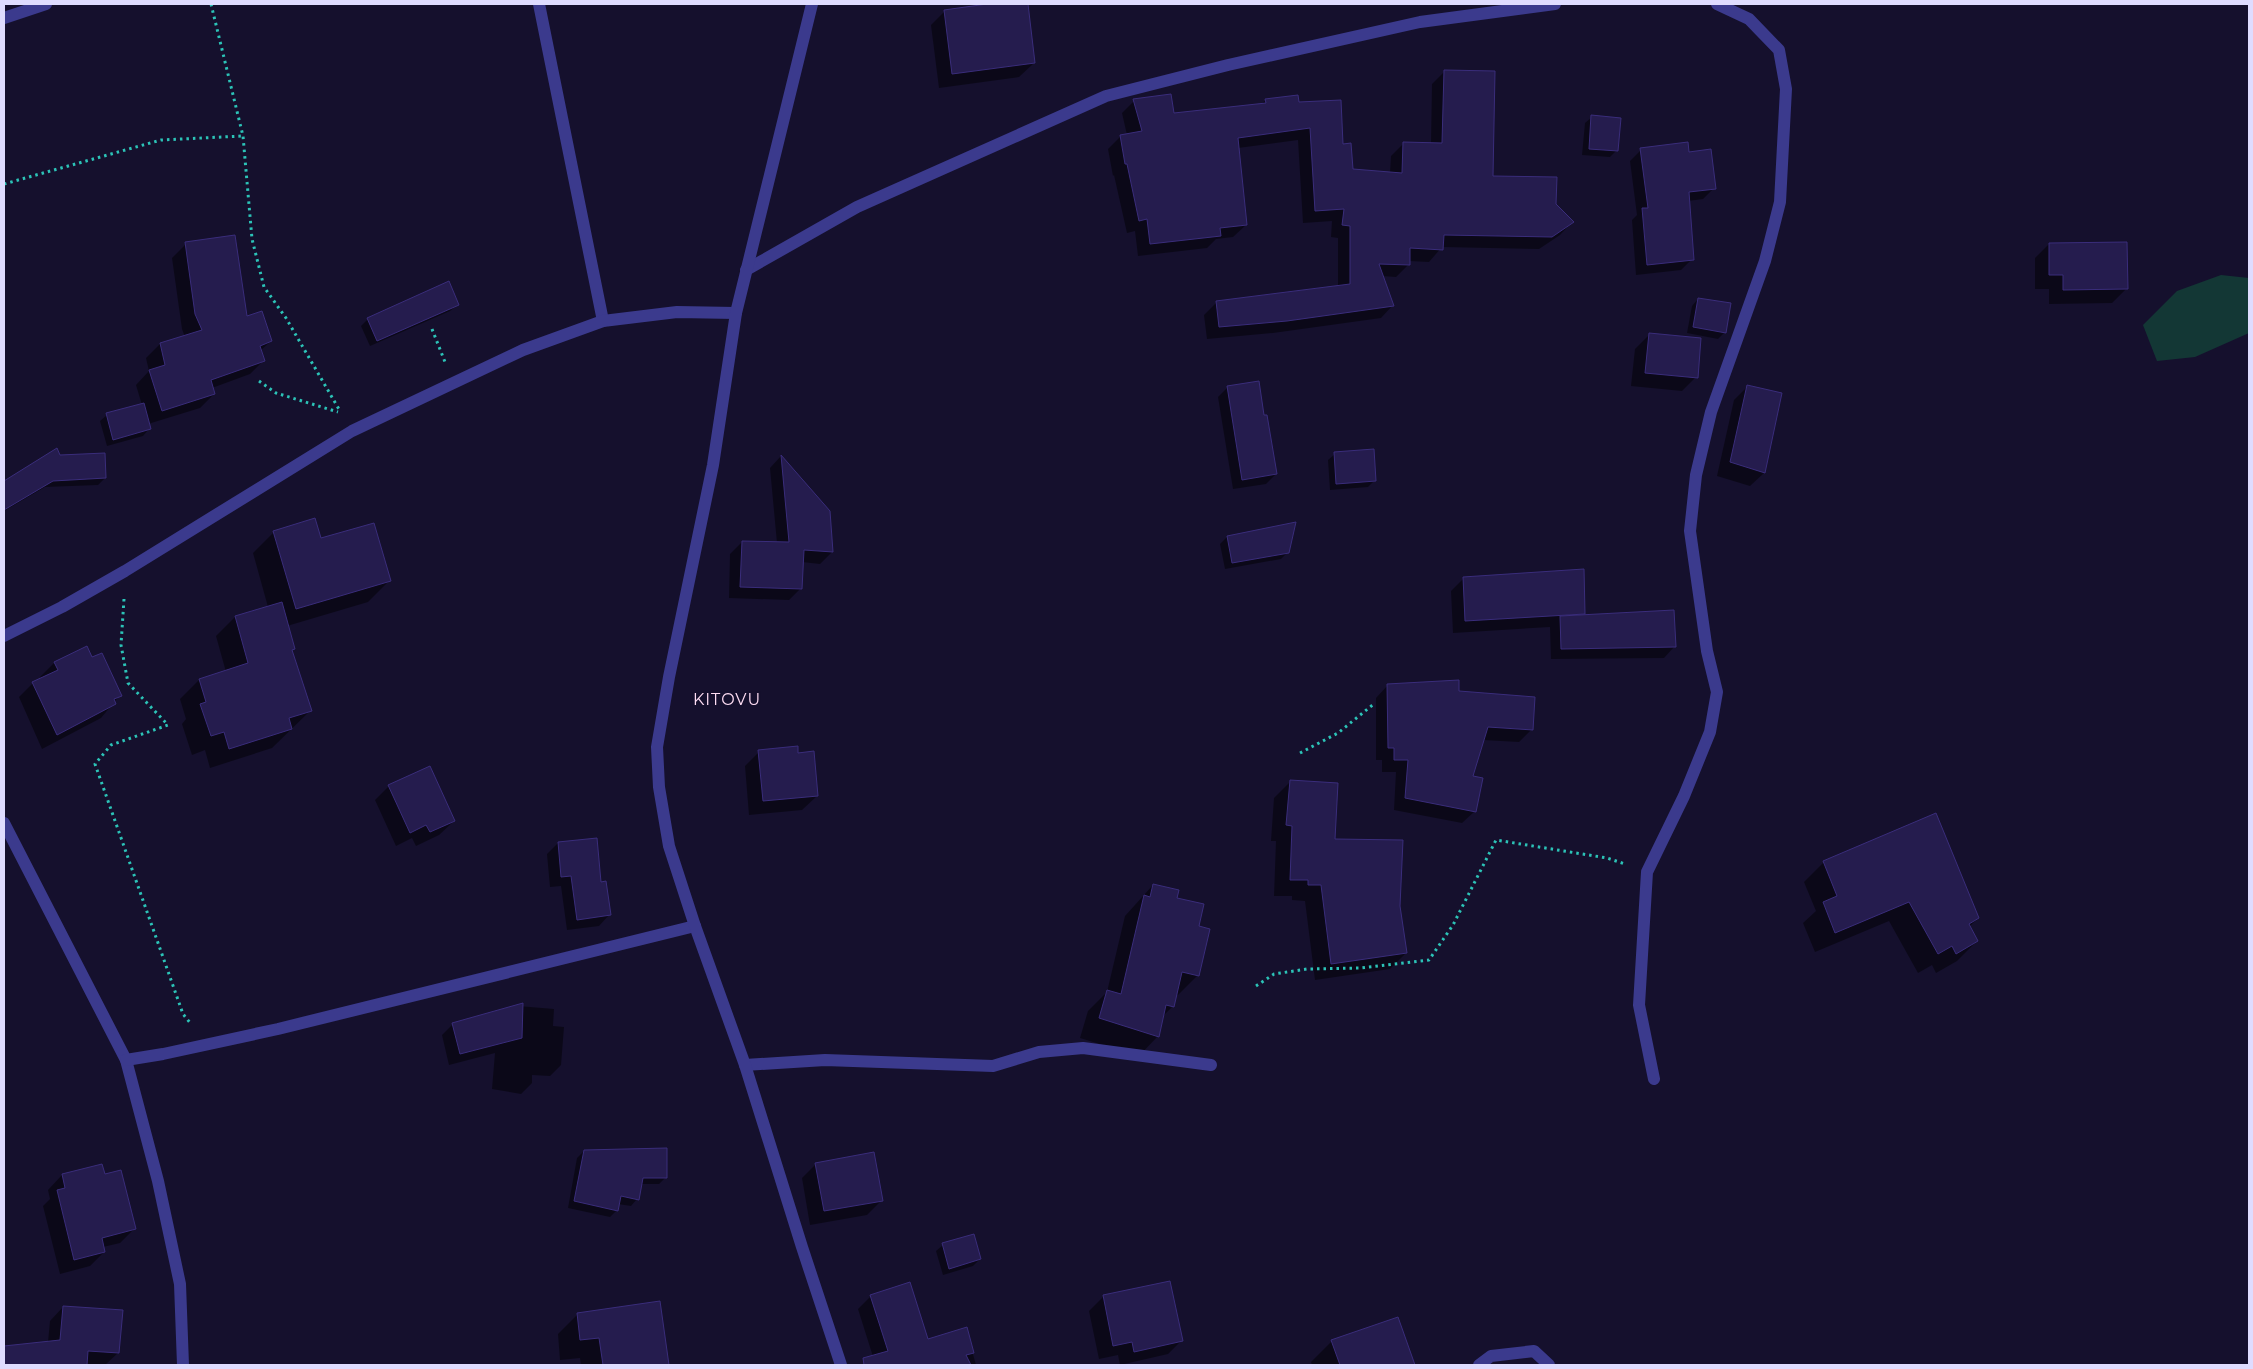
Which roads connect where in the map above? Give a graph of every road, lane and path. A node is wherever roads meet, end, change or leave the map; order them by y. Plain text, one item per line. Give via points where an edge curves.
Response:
1 (46, 4) edge
2 (211, 4) edge
3 (539, 4) edge
4 (812, 4) edge
5 (1555, 4) edge
6 (1717, 4) edge
7 (4, 18) edge
8 (243, 136) junction
9 (4, 184) edge
10 (746, 270) junction
11 (736, 313) junction
12 (603, 322) junction
13 (432, 330) dead end
14 (259, 381) dead end
15 (452, 382) junction
16 (125, 571) junction
17 (4, 636) edge
18 (1375, 703) dead end
19 (1300, 753) dead end
20 (4, 823) edge
21 (1647, 872) junction
22 (695, 926) junction
23 (1256, 986) dead end
24 (206, 1044) junction
25 (126, 1060) junction
26 (745, 1065) junction
27 (1211, 1065) dead end
28 (1654, 1079) dead end
29 (183, 1365) edge
30 (841, 1365) edge
31 (1478, 1365) edge
32 (1549, 1365) edge

1 - 7 street
2 - 8 path
3 - 12 street
4 - 10 street
5 - 10 street via 1420,22 1106,96 857,207
6 - 21 street via 1750,19 1779,50 1786,89 1780,202 1764,262 1711,412 1696,475 1690,531 1707,651 1717,692 1710,732 1684,796
8 - 9 path via 161,140
8 - 14 path via 252,239 264,287 341,412 276,393
10 - 11 street
11 - 12 street via 677,312
11 - 22 street via 713,465 657,747 659,787 669,846
12 - 15 street via 523,350
13 - 15 path
15 - 16 street via 352,430
16 - 17 street
16 - 24 path via 121,645 128,683 168,726 111,745 95,764 183,1014
18 - 19 path via 1338,733
20 - 25 street
21 - 23 path via 1607,858 1496,840 1453,925 1429,960 1361,968 1298,970 1274,974
21 - 28 street via 1639,1005
22 - 24 street via 420,996
22 - 26 street
24 - 25 street
25 - 29 street via 158,1181 180,1284
26 - 27 street via 825,1060 993,1066 1039,1052 1083,1048
26 - 30 street
31 - 32 street via 1491,1356 1534,1351

